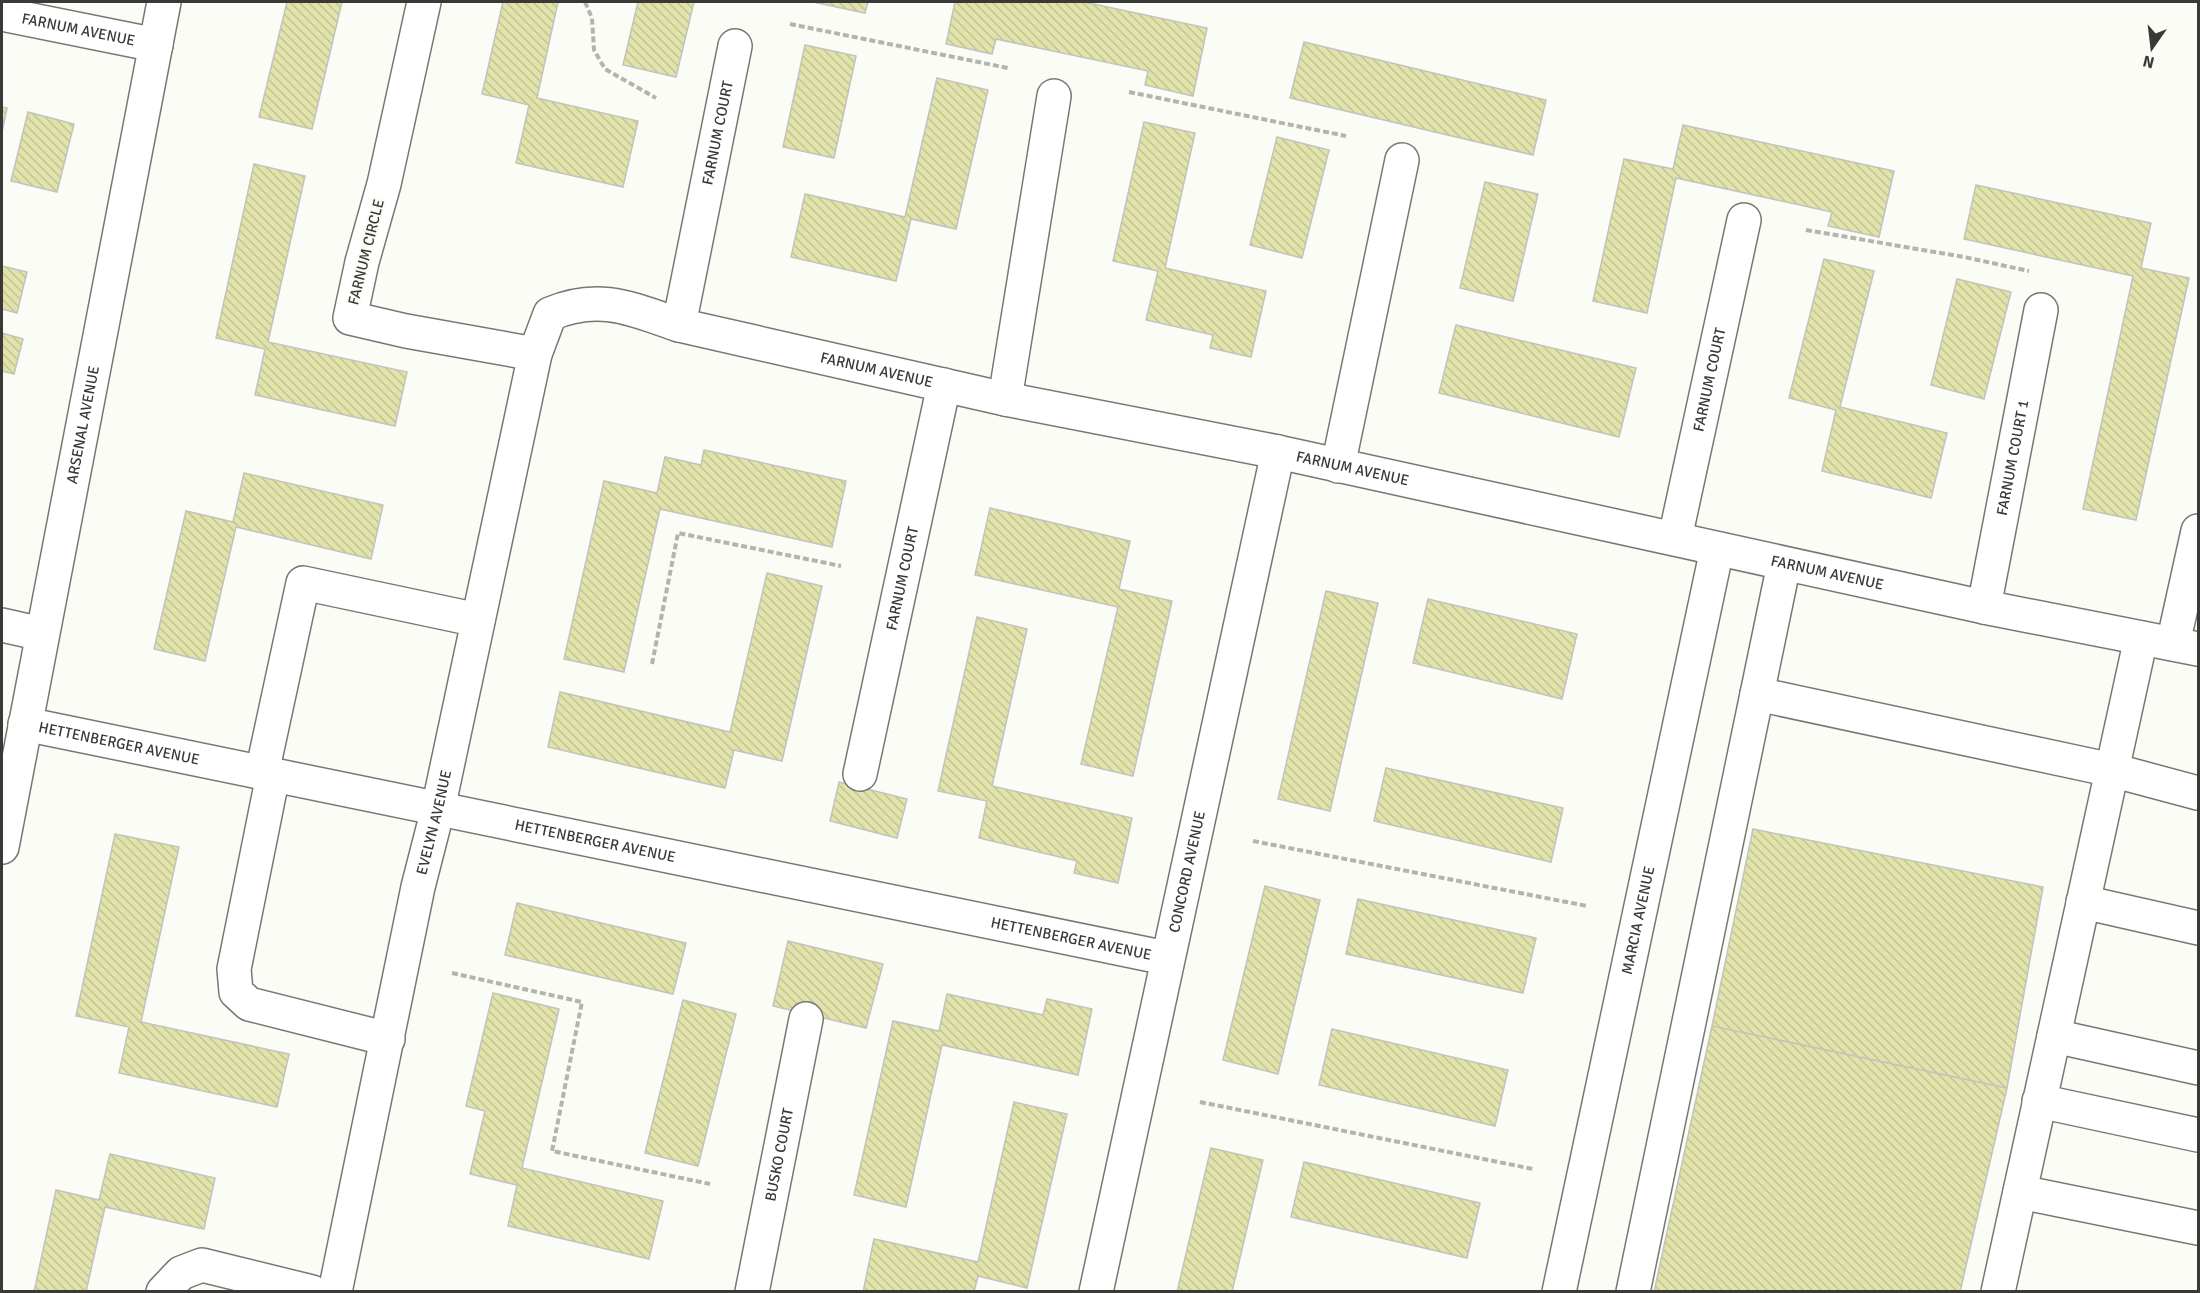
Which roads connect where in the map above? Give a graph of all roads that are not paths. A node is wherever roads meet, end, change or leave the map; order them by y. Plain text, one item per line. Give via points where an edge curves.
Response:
1 (164, 2) edge
2 (424, 2) edge
3 (2, 14) edge
4 (156, 45) junction
5 (735, 46) dead end
6 (1054, 96) dead end
7 (1402, 160) dead end
8 (1744, 220) dead end
9 (2041, 310) dead end
10 (679, 326) junction
11 (535, 354) junction
12 (944, 386) junction
13 (1005, 399) junction
14 (1278, 452) junction
15 (1338, 466) junction
16 (2199, 531) edge
17 (1675, 538) junction
18 (1717, 549) junction
19 (1784, 564) junction
20 (1984, 608) junction
21 (478, 620) junction
22 (2, 625) edge
23 (42, 634) junction
24 (2141, 638) junction
25 (2186, 647) edge
26 (1757, 694) junction
27 (25, 724) junction
28 (2112, 770) junction
29 (268, 774) junction
30 (860, 774) dead end
31 (2199, 793) edge
32 (438, 809) junction
33 (2, 847) edge
34 (2083, 902) junction
35 (2199, 928) edge
36 (1166, 958) junction
37 (806, 1019) dead end
38 (2054, 1036) junction
39 (388, 1039) junction
40 (2199, 1068) edge
41 (2039, 1101) junction
42 (2199, 1135) edge
43 (2020, 1192) junction
44 (2199, 1228) edge
45 (163, 1292) edge
46 (312, 1292) edge
47 (335, 1292) edge
48 (752, 1292) edge
49 (1096, 1292) edge
50 (1559, 1292) edge
51 (1633, 1292) edge
52 (1998, 1292) edge

1 - 4 street, ARSENAL AVENUE
2 - 11 street, FARNUM CIRCLE via 350,318
3 - 4 street, FARNUM AVENUE
4 - 23 street, ARSENAL AVENUE
5 - 10 street, FARNUM COURT
6 - 13 street
7 - 15 street
8 - 17 street, FARNUM COURT
9 - 20 street, FARNUM COURT 1
10 - 11 street, FARNUM AVENUE via 630,308 602,303 570,306 550,314
10 - 12 street, FARNUM AVENUE
11 - 21 street, EVELYN AVENUE
12 - 13 street, FARNUM AVENUE
12 - 30 street, FARNUM COURT
13 - 14 street, FARNUM AVENUE
14 - 15 street, FARNUM AVENUE
14 - 36 street, CONCORD AVENUE
15 - 17 street, FARNUM AVENUE
16 - 25 street
17 - 18 street, FARNUM AVENUE
18 - 19 street, FARNUM AVENUE
18 - 50 street, MARCIA AVENUE
19 - 20 street, FARNUM AVENUE
19 - 26 street
20 - 24 street, FARNUM AVENUE
21 - 29 street via 303,583
21 - 32 street, EVELYN AVENUE
22 - 23 street
23 - 27 street, ARSENAL AVENUE
24 - 25 street, FARNUM AVENUE
24 - 28 street
26 - 28 street
26 - 51 street
27 - 29 street, HETTENBERGER AVENUE
27 - 33 street, ARSENAL AVENUE
28 - 31 street
28 - 34 street
29 - 32 street, HETTENBERGER AVENUE
29 - 39 street via 234,969 236,992 249,1004
32 - 36 street, HETTENBERGER AVENUE
32 - 39 street, EVELYN AVENUE
34 - 35 street
34 - 38 street
36 - 49 street, CONCORD AVENUE
37 - 48 street, BUSKO COURT
38 - 40 street
38 - 41 street
39 - 47 street, EVELYN AVENUE
41 - 42 street
41 - 43 street
43 - 44 street
43 - 52 street
45 - 46 street via 181,1273 202,1264

